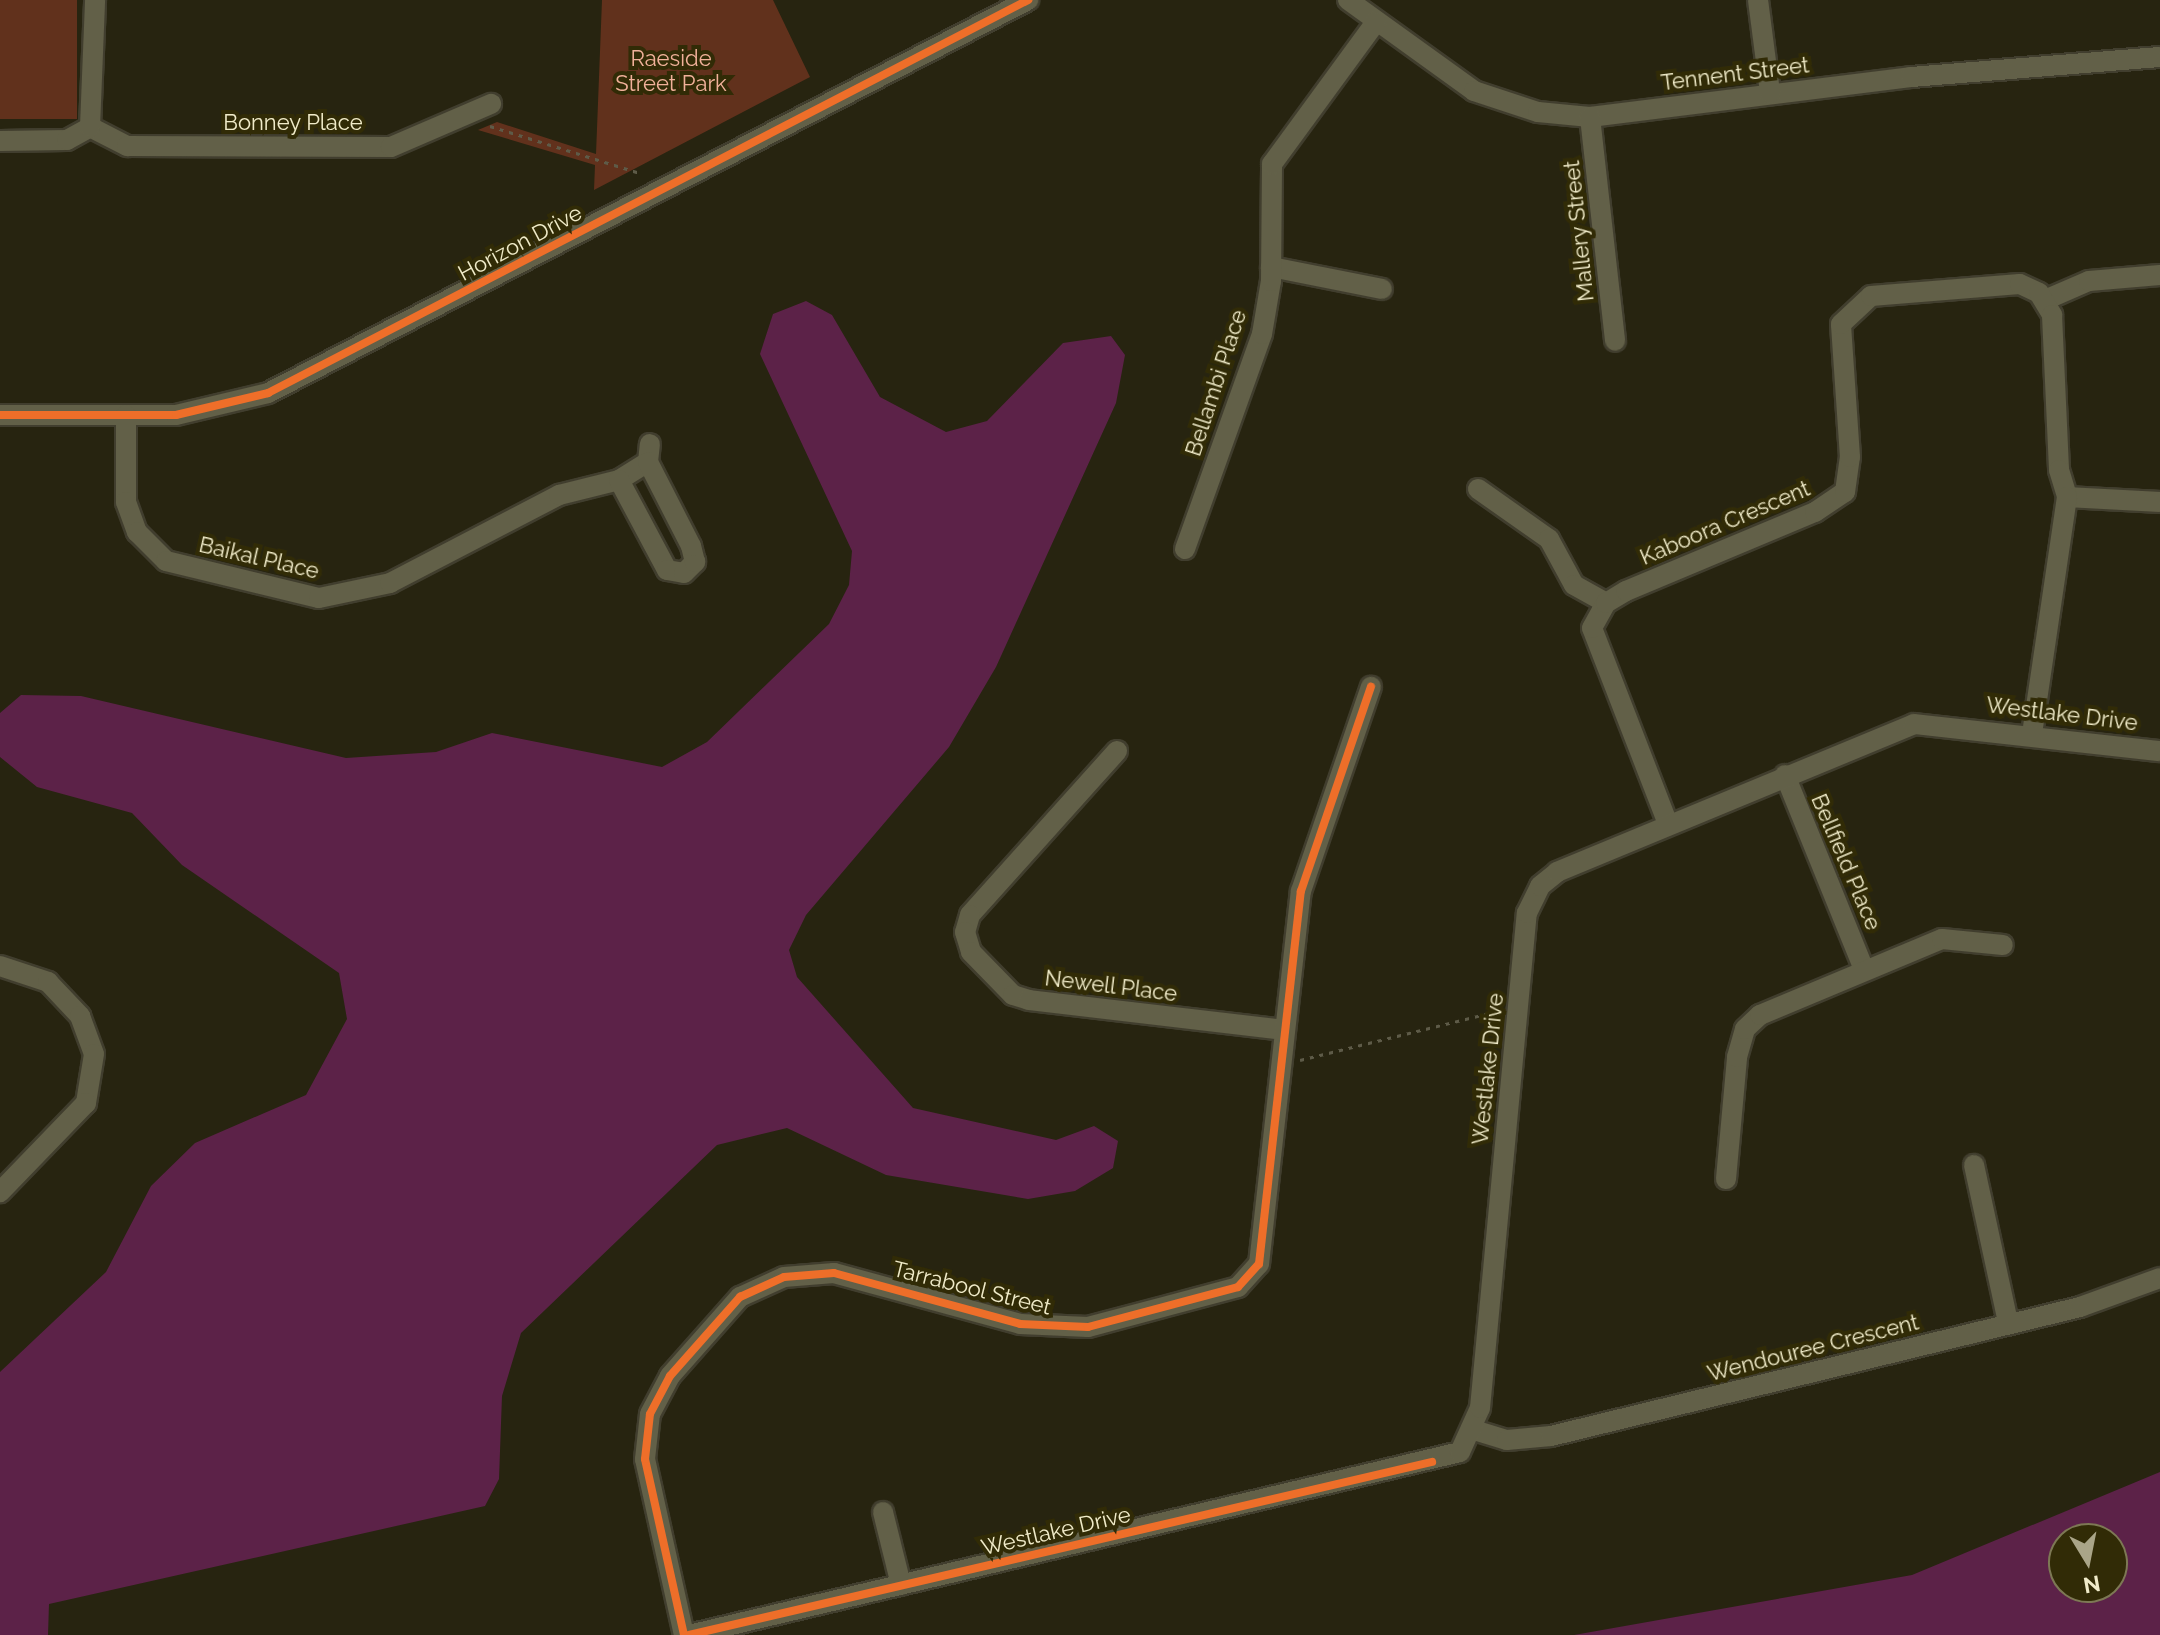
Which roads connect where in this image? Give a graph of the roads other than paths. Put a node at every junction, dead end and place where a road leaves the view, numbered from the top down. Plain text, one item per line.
1 (95, 0) edge
2 (1028, 0) edge
3 (1348, 0) edge
4 (1758, 0) edge
5 (1376, 22) junction
6 (2160, 57) edge
7 (1770, 93) junction
8 (488, 106) road end
9 (1590, 117) junction
10 (90, 127) junction
11 (0, 141) edge
12 (1271, 267) junction
13 (2160, 275) edge
14 (1382, 289) dead end
15 (2045, 300) junction
16 (1615, 341) dead end
17 (0, 415) edge
18 (126, 415) junction
19 (619, 480) junction
20 (1478, 489) dead end
21 (2067, 497) junction
22 (2160, 502) edge
23 (1185, 549) dead end
24 (1606, 603) junction
25 (1371, 687) dead end
26 (2032, 735) junction
27 (1117, 751) dead end
28 (2160, 751) edge
29 (1785, 775) junction
30 (1668, 824) junction
31 (2003, 945) dead end
32 (0, 966) edge
33 (1863, 967) junction
34 (1283, 1030) junction
35 (1974, 1165) dead end
36 (1726, 1179) dead end
37 (0, 1192) edge
38 (2160, 1278) edge
39 (2008, 1322) junction
40 (1474, 1430) junction
41 (883, 1512) dead end
42 (901, 1585) junction
43 (687, 1635) edge

1 - 10 street
2 - 18 street, Horizon Drive
3 - 5 street, Tennent Street
4 - 7 street
5 - 9 street, Tennent Street
5 - 12 street, Bellambi Place
6 - 7 street, Tennent Street
7 - 9 street, Tennent Street
8 - 10 street, Bonney Place
9 - 16 street, Mallery Street
10 - 11 street
12 - 14 street
12 - 23 street, Bellambi Place
13 - 15 street
15 - 21 street
15 - 24 street, Kaboora Crescent
17 - 18 street, Horizon Drive
18 - 19 street, Baikal Place
19 - 19 street, Baikal Place
20 - 24 street
21 - 22 street
21 - 26 street
24 - 30 street
25 - 34 street, Tarrabool Street
26 - 28 street, Westlake Drive
26 - 29 street, Westlake Drive
27 - 34 street, Newell Place
29 - 30 street, Westlake Drive
29 - 33 street, Bellfield Place
30 - 40 street, Westlake Drive
31 - 33 street, Bellfield Place
32 - 37 street
33 - 36 street, Bellfield Place
34 - 43 street, Tarrabool Street
35 - 39 street
38 - 39 street, Wendouree Crescent
39 - 40 street, Wendouree Crescent
40 - 42 street, Westlake Drive
41 - 42 street
42 - 43 street, Westlake Drive

